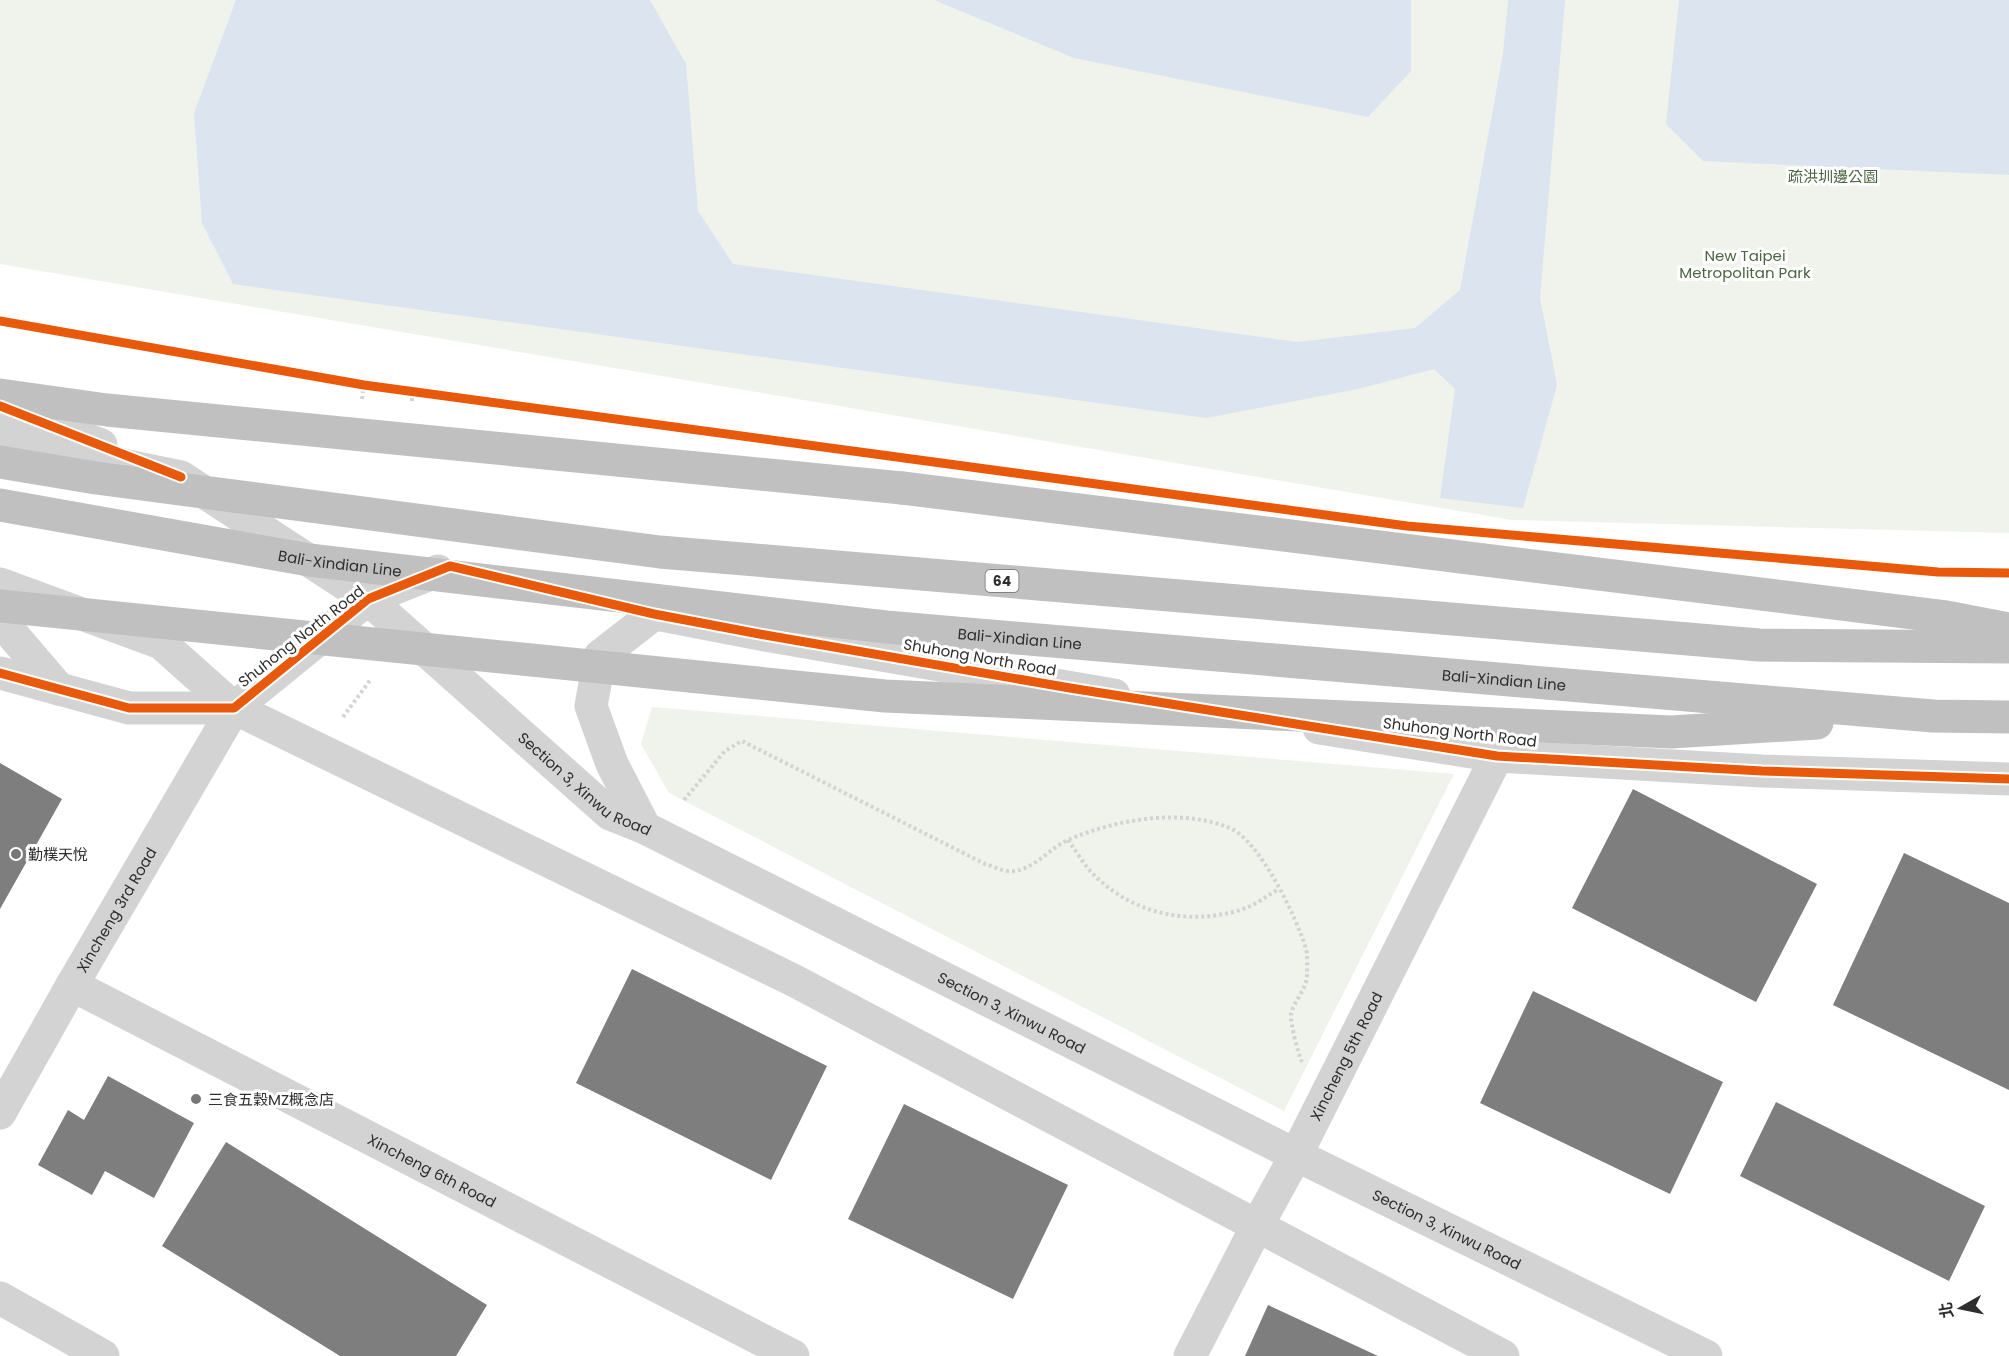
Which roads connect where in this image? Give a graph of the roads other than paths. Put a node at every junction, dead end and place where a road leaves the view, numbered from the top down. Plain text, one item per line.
1 (0, 395) edge
2 (0, 405) edge
3 (0, 441) edge
4 (0, 462) edge
5 (181, 477) junction
6 (0, 505) edge
7 (0, 584) edge
8 (368, 598) junction
9 (0, 606) edge
10 (654, 614) junction
11 (0, 620) edge
12 (2009, 629) edge
13 (2009, 647) edge
14 (0, 673) edge
15 (59, 689) junction
16 (234, 708) junction
17 (1933, 716) junction
18 (2009, 717) edge
19 (1497, 756) junction
20 (2009, 779) edge
21 (645, 828) junction
22 (72, 985) junction
23 (0, 1113) edge
24 (1296, 1155) junction
25 (1257, 1226) junction
26 (0, 1298) edge
27 (103, 1356) edge
28 (793, 1356) edge
29 (1190, 1356) edge
30 (1503, 1356) edge
31 (1706, 1356) edge

1 - 12 highway, bridge
2 - 5 street, Shuhong North Road
3 - 5 street, Shuhong North Road
4 - 13 highway, 64, bridge
5 - 8 street, Shuhong North Road
6 - 17 highway, Bali-Xindian Line, bridge
7 - 16 street, Shuhong North Road
8 - 10 street, Shuhong North Road
8 - 16 street, Shuhong North Road
8 - 21 street, Section 3, Xinwu Road
9 - 17 highway, bridge
10 - 19 street, Shuhong North Road
10 - 21 street
11 - 15 street
14 - 15 street, Shuhong North Road
15 - 16 street, Shuhong North Road
16 - 22 street, Xincheng 3rd Road
16 - 25 street
17 - 18 highway, Bali-Xindian Line, bridge
19 - 20 street, Shuhong North Road
19 - 24 street, Xincheng 5th Road
21 - 24 street, Section 3, Xinwu Road
22 - 23 street, Xincheng 3rd Road
22 - 28 street, Xincheng 6th Road
24 - 25 street, Xincheng 5th Road
24 - 31 street, Section 3, Xinwu Road
25 - 29 street, Xincheng 5th Road
25 - 30 street
26 - 27 street

